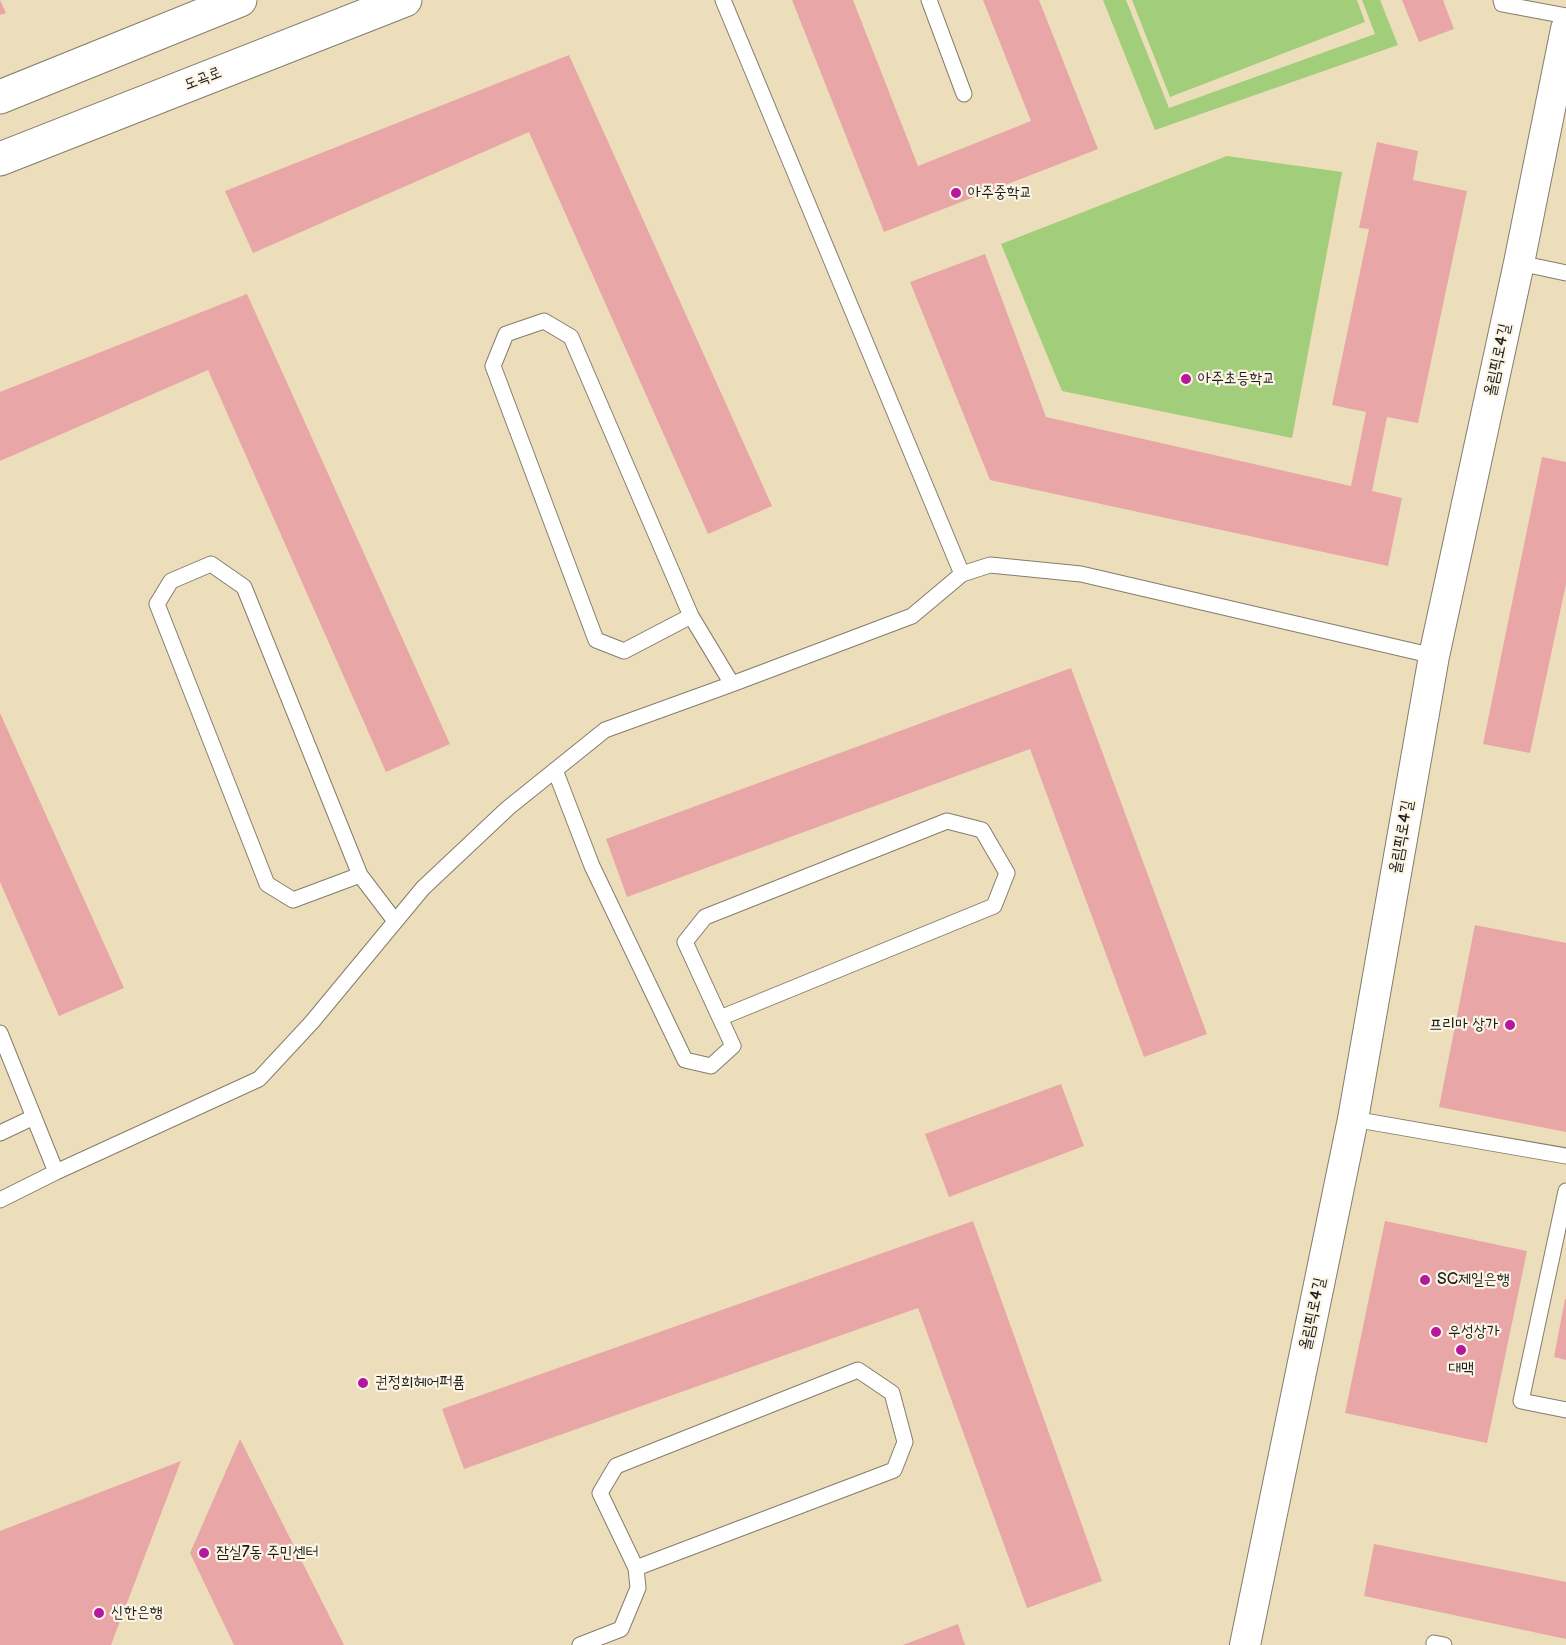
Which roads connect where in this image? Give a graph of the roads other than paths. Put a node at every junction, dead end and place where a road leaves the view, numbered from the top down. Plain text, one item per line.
1 (240, 0) edge
2 (405, 0) edge
3 (723, 0) edge
4 (929, 0) edge
5 (1500, 0) edge
6 (1566, 16) edge
7 (1566, 29) edge
8 (964, 94) dead end
9 (0, 97) edge
10 (0, 159) edge
11 (1519, 264) junction
12 (1566, 273) edge
13 (962, 574) junction
14 (691, 616) junction
15 (1434, 656) junction
16 (732, 684) junction
17 (555, 770) junction
18 (360, 875) junction
19 (395, 921) junction
20 (720, 1018) junction
21 (0, 1033) edge
22 (34, 1117) junction
23 (1353, 1119) junction
24 (0, 1133) edge
25 (1566, 1156) edge
26 (56, 1172) junction
27 (1566, 1191) edge
28 (0, 1200) edge
29 (1566, 1410) edge
30 (636, 1568) junction
31 (580, 1645) edge
32 (1245, 1645) edge

1 - 9 main road
2 - 10 main road, 도곡로
3 - 13 lane
4 - 8 lane
5 - 6 lane
7 - 11 street, 올림픽로4길
11 - 12 lane
11 - 15 street, 올림픽로4길
13 - 15 lane
13 - 16 lane
14 - 14 lane
14 - 16 lane
15 - 23 street, 올림픽로4길
16 - 17 lane
17 - 19 lane
17 - 20 lane
18 - 18 lane
18 - 19 lane
19 - 26 lane
20 - 20 lane
21 - 22 lane
22 - 24 lane
22 - 26 lane
23 - 25 lane
23 - 32 street, 올림픽로4길
26 - 28 lane
27 - 29 lane
30 - 30 lane
30 - 31 lane

